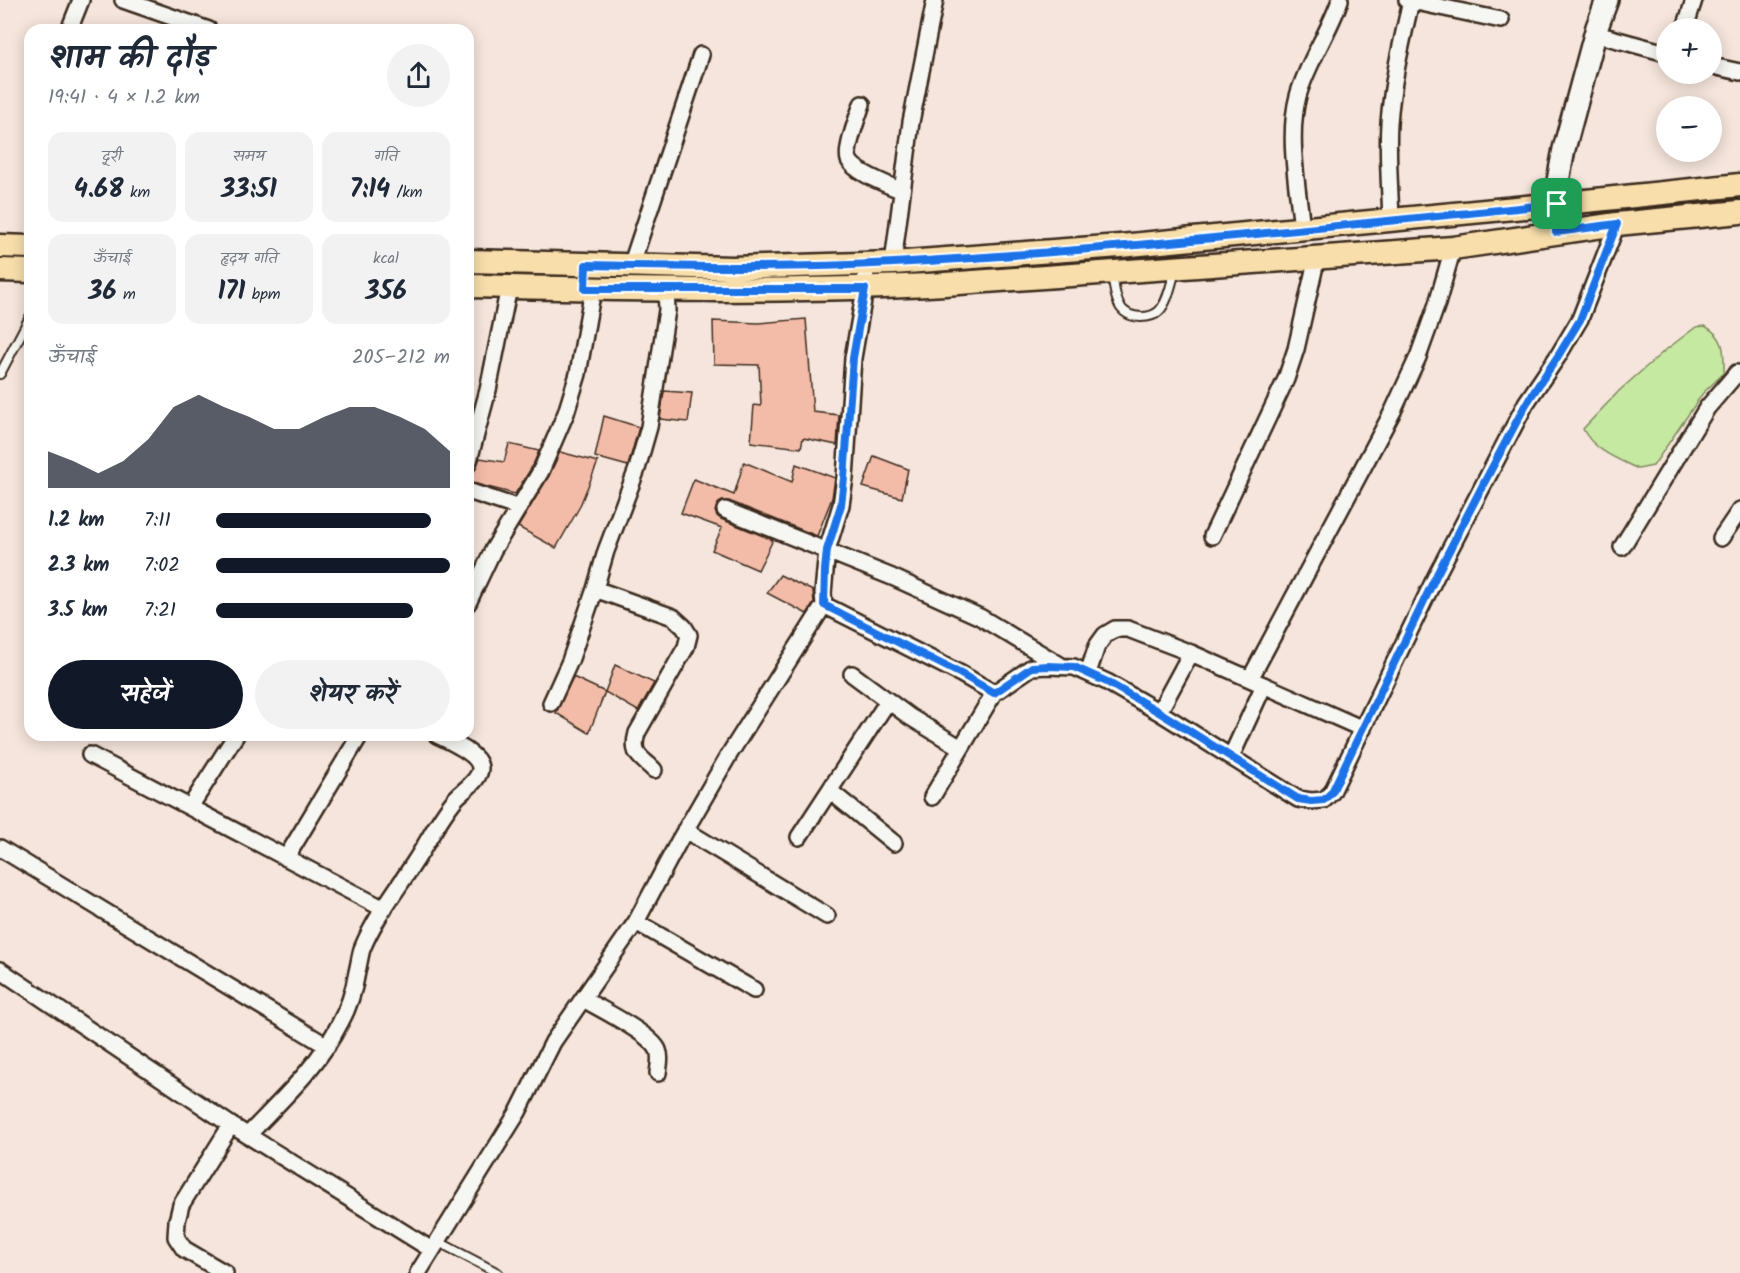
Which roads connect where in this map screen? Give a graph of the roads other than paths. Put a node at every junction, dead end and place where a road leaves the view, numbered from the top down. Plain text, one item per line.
1 (81, 0) edge
2 (123, 0) edge
3 (935, 0) edge
4 (1340, 0) edge
5 (1409, 0) edge
6 (1607, 0) edge
7 (1694, 0) edge
8 (1688, 18) edge
9 (1501, 20) dead end
10 (71, 24) edge
11 (182, 24) edge
12 (1596, 34) junction
13 (1656, 50) edge
14 (701, 55) dead end
15 (1722, 68) edge
16 (1740, 72) edge
17 (862, 104) dead end
18 (1740, 184) edge
19 (902, 191) junction
20 (1557, 204) junction
21 (1740, 212) edge
22 (1391, 220) junction
23 (1617, 224) junction
24 (1302, 229) junction
25 (1556, 232) junction
26 (0, 246) edge
27 (24, 247) edge
28 (1103, 248) junction
29 (1453, 248) junction
30 (1317, 257) junction
31 (474, 261) edge
32 (893, 263) junction
33 (866, 264) junction
34 (586, 265) junction
35 (631, 266) junction
36 (1176, 267) junction
37 (0, 270) edge
38 (24, 271) edge
39 (1109, 272) junction
40 (474, 286) edge
41 (509, 287) junction
42 (589, 289) junction
43 (666, 289) junction
44 (865, 289) junction
45 (24, 328) edge
46 (1739, 373) edge
47 (0, 374) edge
48 (474, 442) edge
49 (474, 493) edge
50 (519, 508) junction
51 (725, 510) dead end
52 (1740, 510) edge
53 (1212, 536) dead end
54 (1721, 538) dead end
55 (1622, 547) dead end
56 (827, 550) junction
57 (595, 589) junction
58 (474, 590) edge
59 (824, 605) junction
60 (1191, 653) junction
61 (1062, 667) junction
62 (852, 674) dead end
63 (1088, 674) junction
64 (1257, 682) junction
65 (994, 693) junction
66 (888, 701) junction
67 (551, 703) dead end
68 (1159, 712) junction
69 (1363, 729) junction
70 (232, 741) edge
71 (356, 741) edge
72 (448, 741) edge
73 (961, 748) junction
74 (90, 755) dead end
75 (1231, 758) junction
76 (654, 771) dead end
77 (830, 791) junction
78 (932, 797) dead end
79 (190, 807) junction
80 (685, 830) junction
81 (799, 837) dead end
82 (894, 843) dead end
83 (0, 848) edge
84 (286, 858) junction
85 (384, 909) junction
86 (827, 916) dead end
87 (636, 922) junction
88 (0, 970) edge
89 (754, 990) dead end
90 (583, 999) junction
91 (327, 1046) junction
92 (658, 1073) dead end
93 (231, 1125) junction
94 (248, 1135) junction
95 (435, 1246) junction
96 (225, 1273) edge
97 (418, 1273) edge
98 (498, 1273) edge

1 - 10 street
2 - 11 street
3 - 19 street
4 - 24 street
5 - 9 street
5 - 22 street
6 - 12 street
7 - 8 street
12 - 13 street
12 - 20 street
14 - 35 street
15 - 16 street
17 - 19 street
18 - 20 main road
19 - 32 street
20 - 22 main road
20 - 25 street
21 - 23 main road
22 - 24 main road
23 - 25 main road
23 - 69 street
24 - 28 main road
25 - 29 main road
26 - 27 main road
28 - 32 main road
28 - 39 street
29 - 30 main road
29 - 64 street
30 - 36 main road
30 - 53 street
31 - 34 main road
32 - 33 main road
33 - 35 main road
33 - 44 street
34 - 35 main road
34 - 42 street
36 - 39 main road
36 - 39 lane
37 - 38 main road
39 - 44 main road
40 - 41 main road
41 - 42 main road
41 - 48 street
42 - 43 main road
42 - 50 street
43 - 44 main road
43 - 57 street
44 - 56 street
45 - 47 lane
46 - 55 street
49 - 50 street
50 - 58 street
51 - 56 street
52 - 54 street
56 - 59 street
56 - 61 street
57 - 67 street
57 - 76 street
59 - 65 street
59 - 80 street
60 - 63 street
60 - 64 street
60 - 68 street
61 - 63 street
61 - 65 street
62 - 66 street
63 - 68 street
64 - 69 street
64 - 75 street
65 - 73 street
66 - 73 street
66 - 77 street
68 - 75 street
69 - 75 street
70 - 79 street
71 - 84 street
72 - 85 street
73 - 78 street
74 - 79 street
77 - 81 street
77 - 82 street
79 - 84 street
80 - 86 street
80 - 87 street
83 - 91 street
84 - 85 street
85 - 91 street
87 - 89 street
87 - 90 street
88 - 93 street
90 - 92 street
90 - 95 street
91 - 94 street
93 - 94 street
93 - 96 street
94 - 95 street
95 - 97 street
95 - 98 lane

